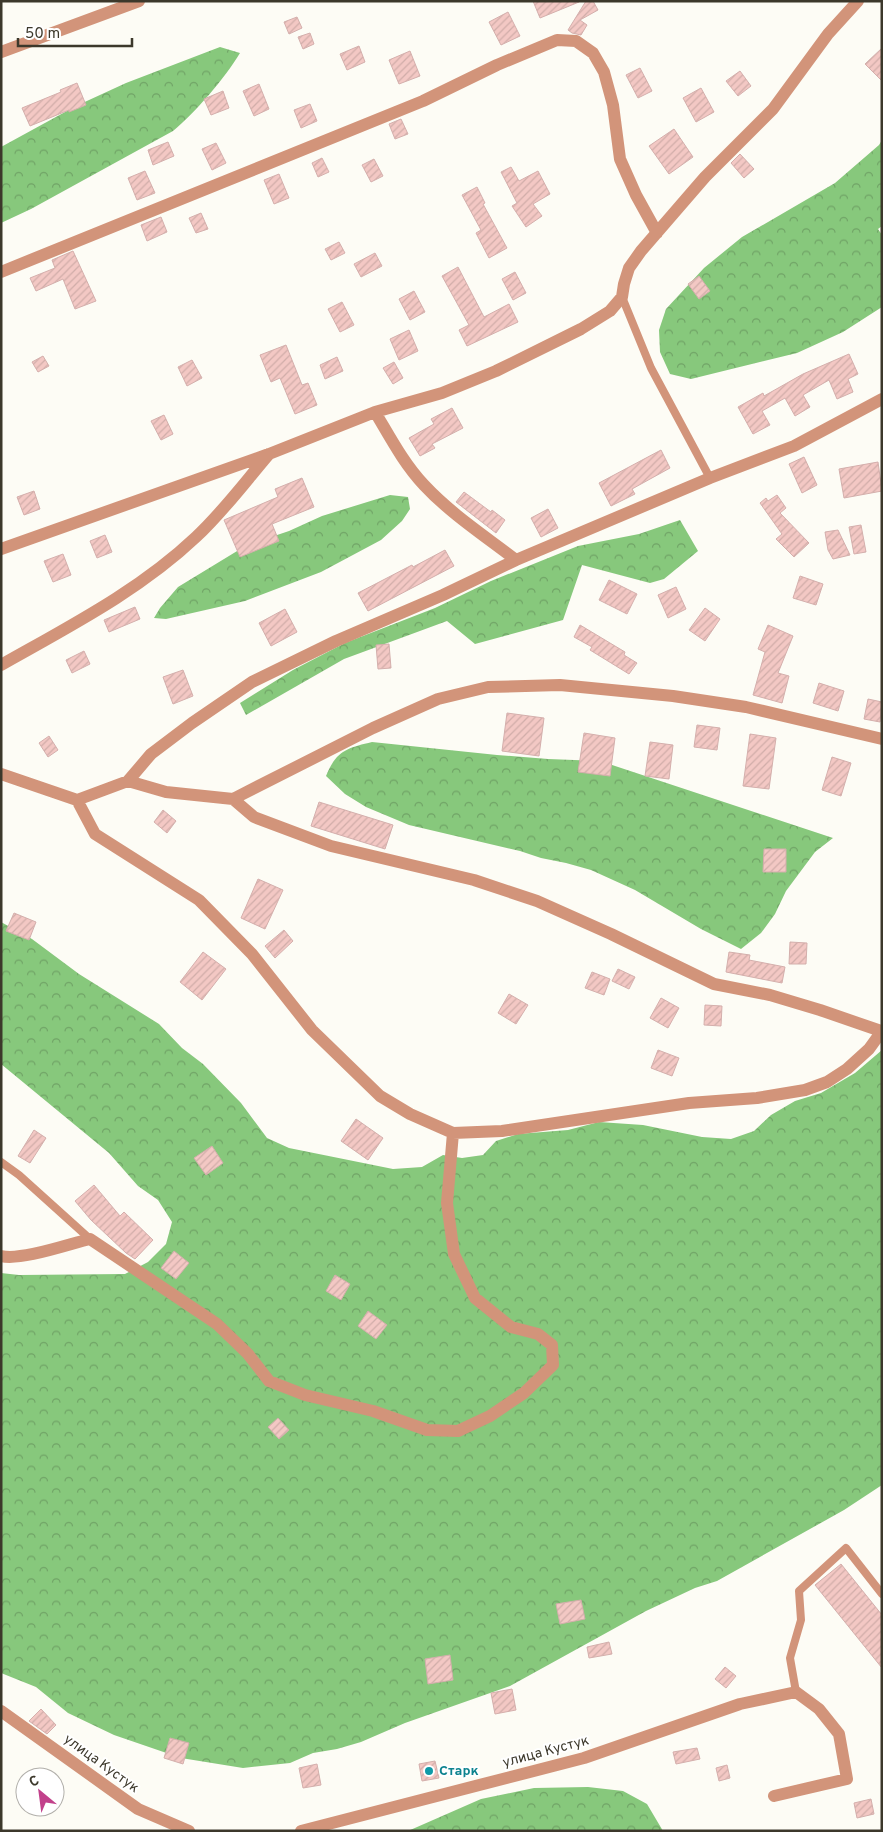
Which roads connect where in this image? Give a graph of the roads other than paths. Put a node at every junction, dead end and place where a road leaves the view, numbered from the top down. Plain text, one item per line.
1 (139, 1) edge
2 (858, 1) edge
3 (1, 52) edge
4 (657, 233) junction
5 (1, 272) edge
6 (622, 297) junction
7 (882, 399) edge
8 (375, 412) junction
9 (269, 454) junction
10 (710, 478) junction
11 (1, 548) edge
12 (516, 560) junction
13 (1, 665) edge
14 (882, 739) edge
15 (1, 774) edge
16 (128, 782) junction
17 (233, 799) junction
18 (77, 800) junction
19 (882, 1031) edge
20 (453, 1133) junction
21 (1, 1162) edge
22 (90, 1239) junction
23 (1, 1256) edge
24 (882, 1594) edge
25 (796, 1692) junction
26 (1, 1711) edge
27 (774, 1796) dead end
28 (189, 1831) edge
29 (301, 1831) edge

1 - 3 street
2 - 4 street
4 - 5 street
4 - 6 street
6 - 8 street
6 - 10 lane
7 - 10 street
8 - 9 street
8 - 12 street
9 - 11 street
9 - 13 street
10 - 12 street
12 - 16 street
14 - 17 street
15 - 18 street
16 - 17 street
16 - 18 street
17 - 19 street
18 - 20 street
19 - 20 street
20 - 22 street
21 - 22 lane
22 - 23 street
24 - 25 lane
25 - 27 street
25 - 29 street, улица Кустук
26 - 28 street, улица Кустук

